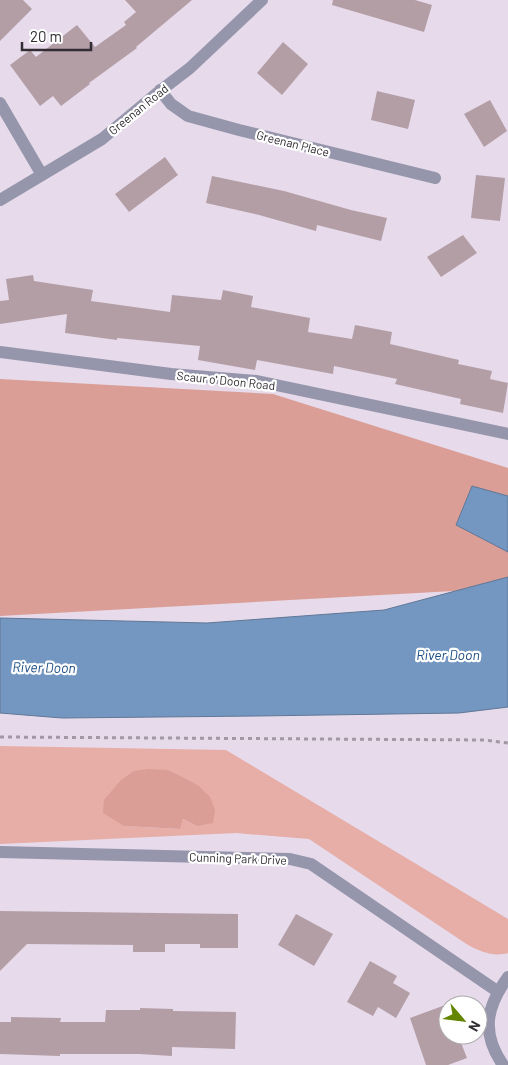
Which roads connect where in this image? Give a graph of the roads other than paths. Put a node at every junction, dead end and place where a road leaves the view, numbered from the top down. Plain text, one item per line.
1 (262, 0) edge
2 (160, 90) junction
3 (0, 103) edge
4 (42, 175) junction
5 (435, 178) dead end
6 (0, 200) edge
7 (0, 352) edge
8 (508, 434) edge
9 (0, 852) edge
10 (508, 977) edge
11 (497, 991) junction
12 (503, 1065) edge

1 - 2 street, Greenan Road
2 - 4 street, Greenan Road
2 - 5 street, Greenan Place
3 - 4 street
4 - 6 street, Greenan Road
7 - 8 street, Scaur o' Doon Road
9 - 11 street, Cunning Park Drive
10 - 11 street
11 - 12 street

